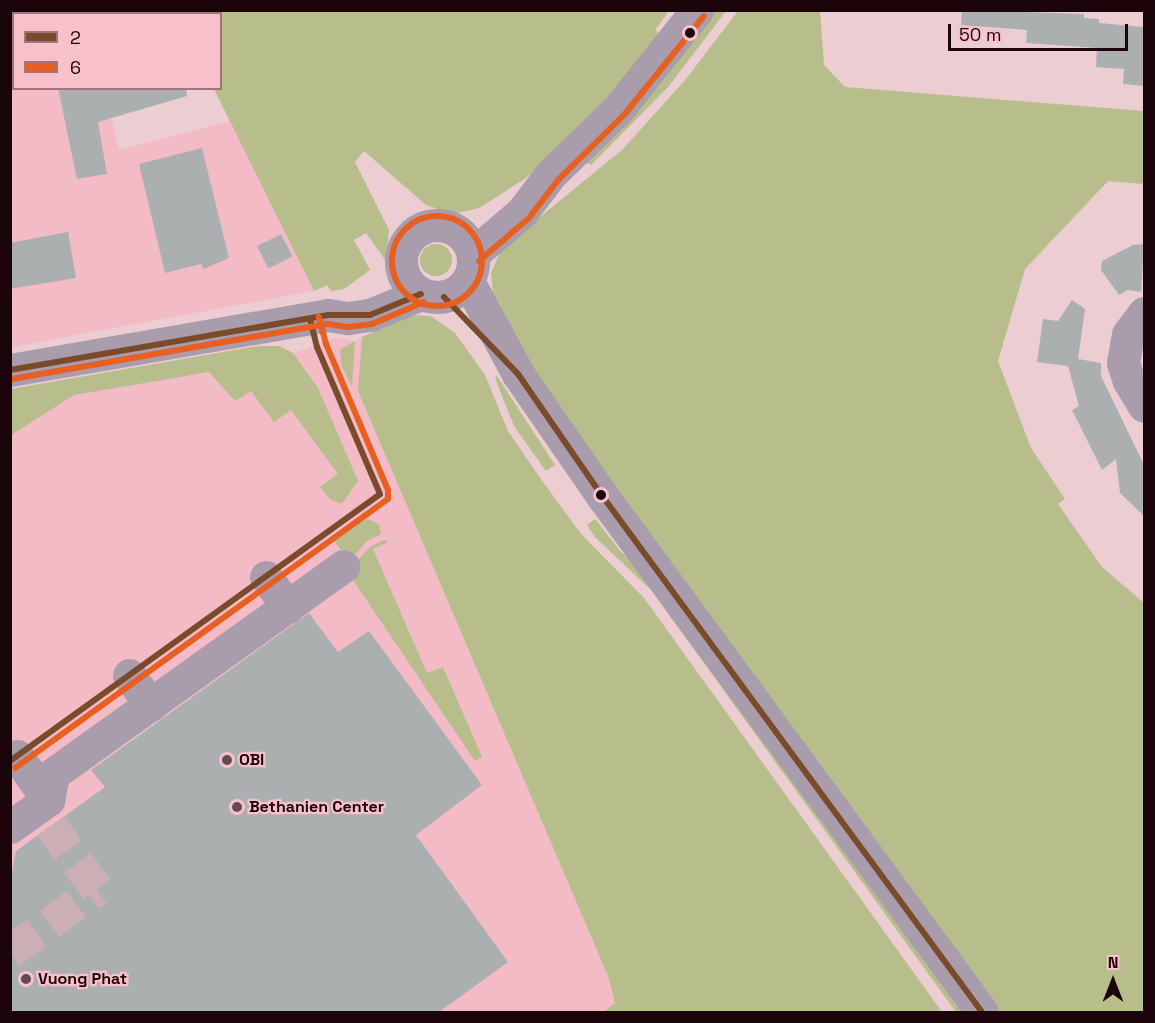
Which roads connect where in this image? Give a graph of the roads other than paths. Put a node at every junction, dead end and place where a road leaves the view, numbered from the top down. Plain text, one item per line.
1 (697, 10) edge
2 (444, 271) junction
3 (1144, 313) edge
4 (10, 370) edge
5 (1144, 406) edge
6 (344, 566) dead end
7 (266, 577) dead end
8 (288, 607) junction
9 (129, 675) dead end
10 (162, 699) junction
11 (17, 756) dead end
12 (46, 811) junction
13 (10, 827) edge
14 (982, 1012) edge

1 - 2 street
2 - 4 street
2 - 14 street
3 - 5 street
6 - 8 street
7 - 8 street
8 - 10 street
9 - 10 street
10 - 12 street
11 - 12 street
12 - 13 street

